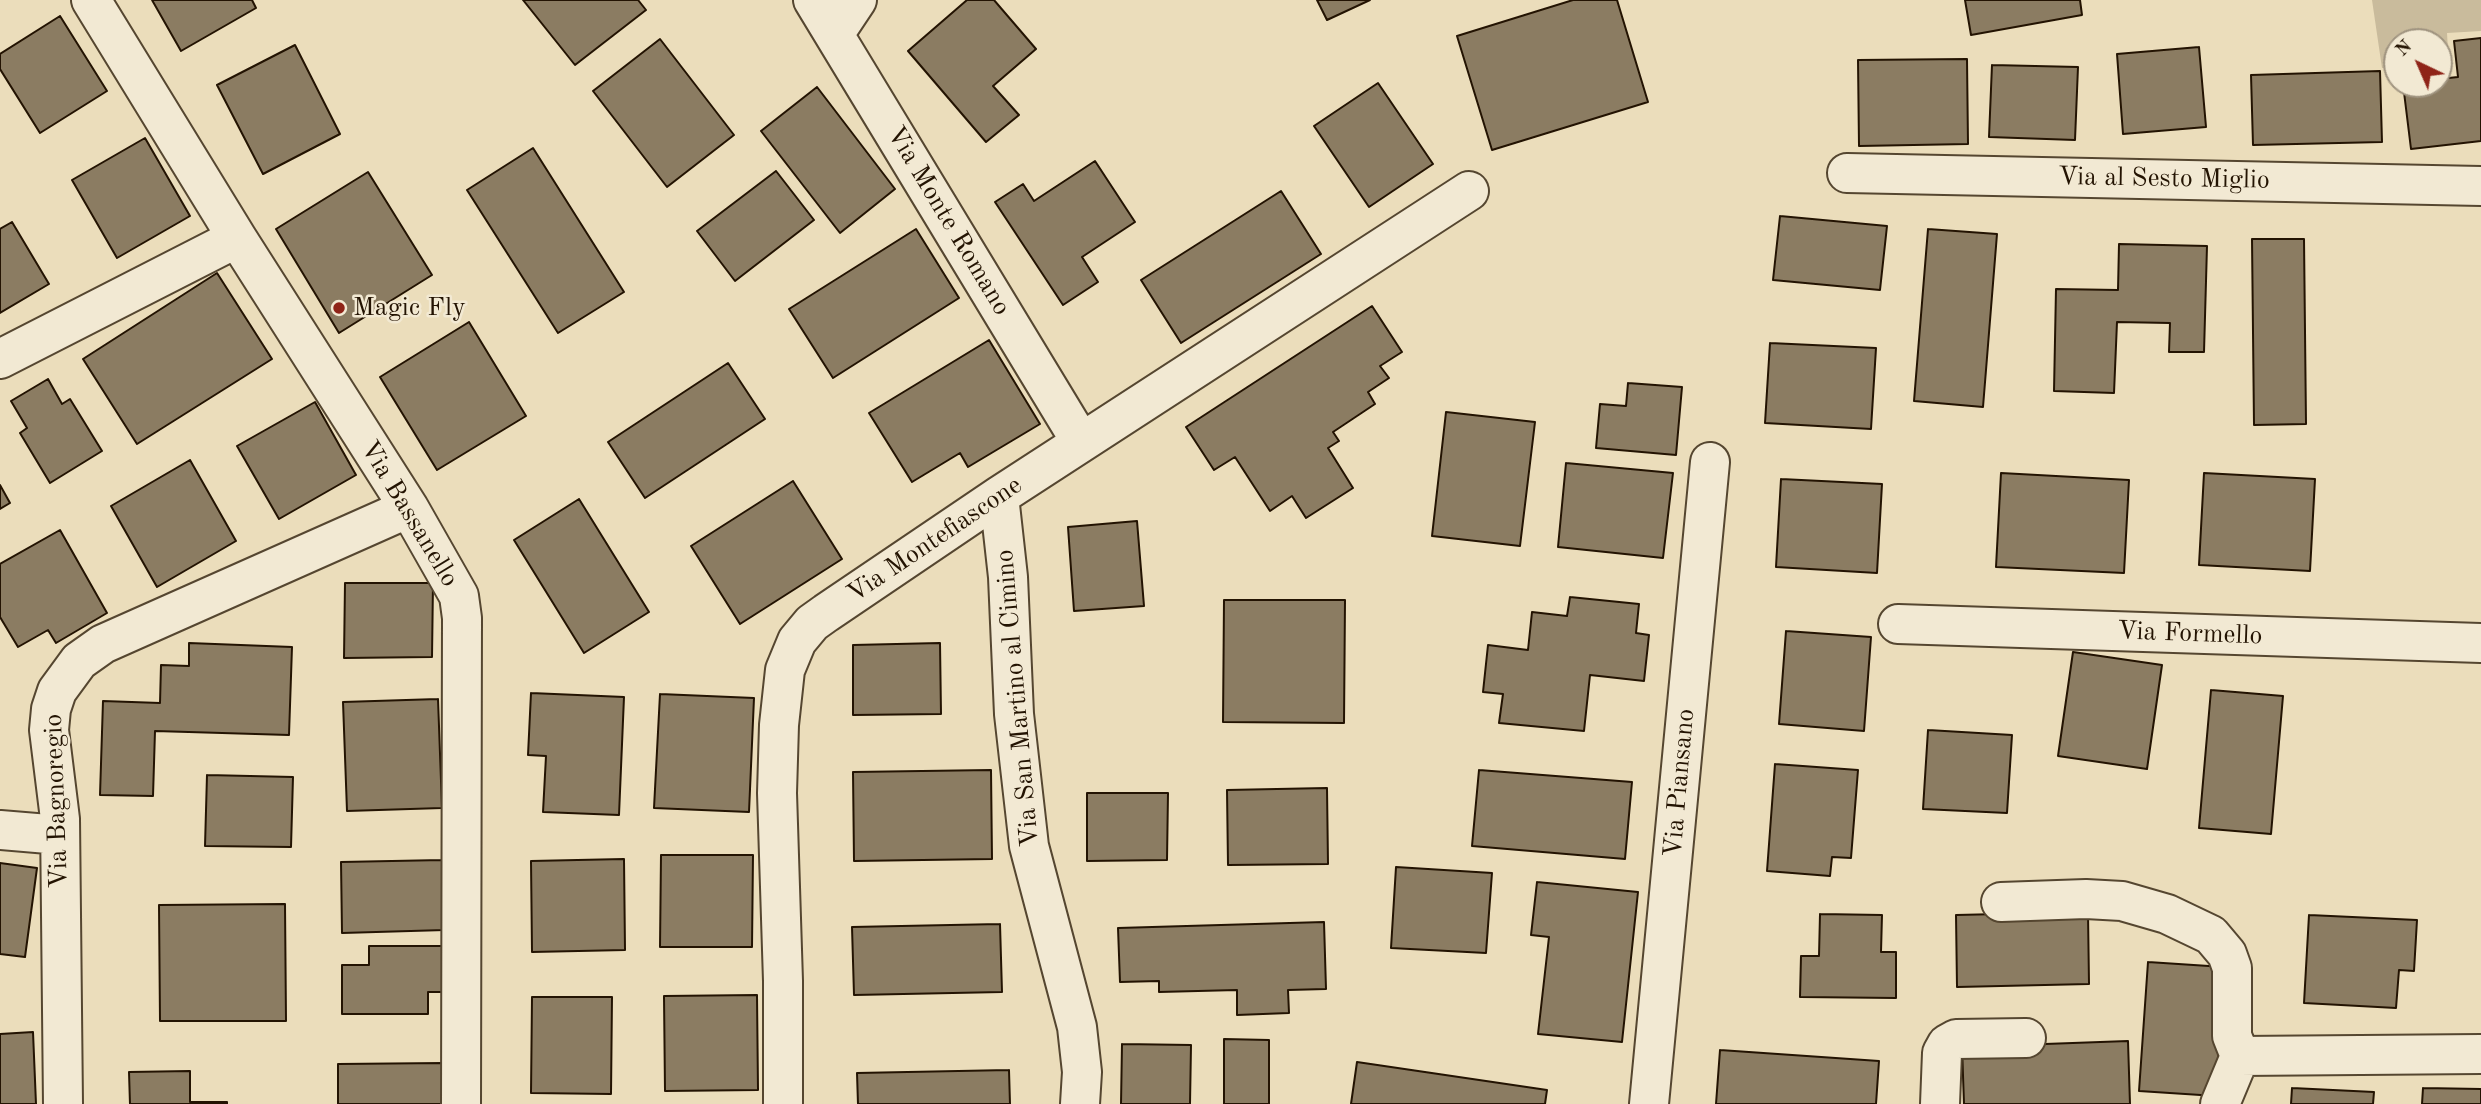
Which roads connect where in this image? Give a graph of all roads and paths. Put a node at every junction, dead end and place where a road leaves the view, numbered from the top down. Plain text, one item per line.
1 (91, 0) edge
2 (813, 0) edge
3 (857, 0) edge
4 (835, 33) junction
5 (1847, 173) dead end
6 (2481, 186) edge
7 (1469, 191) dead end
8 (237, 238) junction
9 (0, 359) edge
10 (1081, 442) junction
11 (1710, 462) dead end
12 (999, 496) junction
13 (409, 508) junction
14 (1898, 624) dead end
15 (2481, 643) edge
16 (0, 830) edge
17 (60, 835) junction
18 (2001, 902) dead end
19 (2026, 1038) dead end
20 (2481, 1054) edge
21 (2240, 1056) junction
22 (63, 1104) edge
23 (461, 1104) edge
24 (783, 1104) edge
25 (1080, 1104) edge
26 (1650, 1104) edge
27 (1940, 1104) edge
28 (2220, 1104) edge

1 - 8 street, Via Bassanello
2 - 4 street, Via Monte Romano
3 - 4 street
4 - 10 street, Via Monte Romano
5 - 6 street, Via al Sesto Miglio
7 - 10 street, Via Montefiascone
8 - 9 street
8 - 13 street, Via Bassanello
10 - 12 street, Via Montefiascone
11 - 26 street, Via Piansano
12 - 24 street, Via Montefiascone
12 - 25 street, Via San Martino al Cimino
13 - 17 street, Via Bagnoregio
13 - 23 street, Via Bassanello
14 - 15 street, Via Formello
16 - 17 street
17 - 22 street, Via Bagnoregio
18 - 21 street
19 - 27 street
20 - 21 street
21 - 28 street

